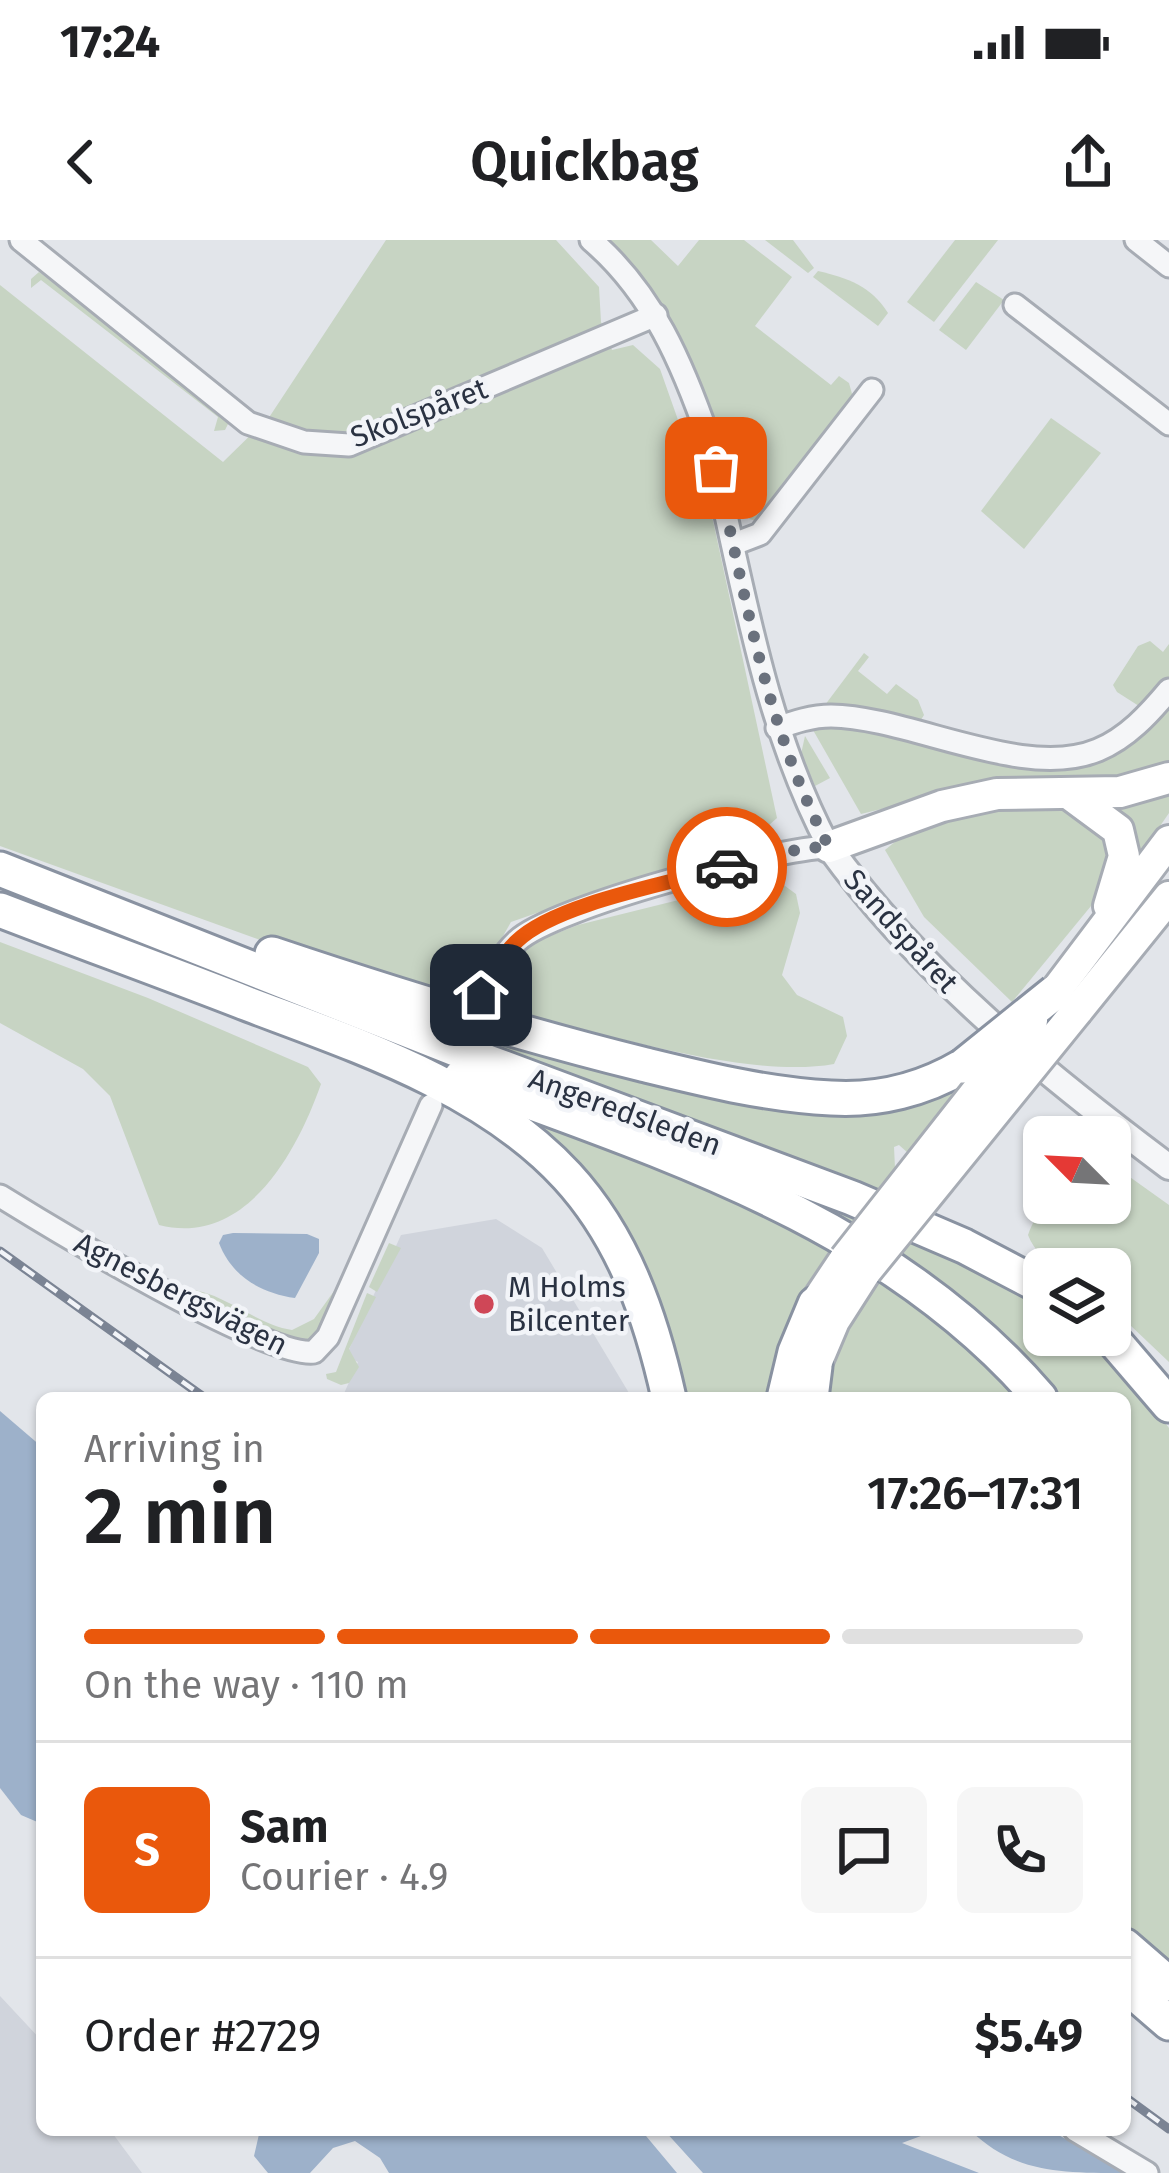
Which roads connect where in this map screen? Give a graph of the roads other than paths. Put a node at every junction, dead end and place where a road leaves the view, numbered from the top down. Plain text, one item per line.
1 (21, 240) edge
2 (591, 240) edge
3 (1136, 240) edge
4 (1169, 266) edge
5 (1015, 305) dead end
6 (656, 315) junction
7 (872, 390) dead end
8 (1169, 424) edge
9 (734, 544) junction
10 (1169, 690) edge
11 (776, 728) junction
12 (1169, 778) edge
13 (1072, 796) junction
14 (1169, 841) edge
15 (829, 847) junction
16 (0, 869) edge
17 (47, 887) junction
18 (1164, 907) edge
19 (0, 910) edge
20 (1090, 949) junction
21 (481, 995) dead end
22 (1066, 1002) junction
23 (312, 1028) junction
24 (431, 1105) dead end
25 (1169, 1167) edge
26 (0, 1196) edge
27 (855, 1265) junction
28 (1023, 1277) edge
29 (815, 1304) joint
30 (1127, 1356) edge
31 (810, 1387) edge
32 (667, 1392) edge
33 (785, 1392) edge
34 (1034, 1392) edge
35 (1169, 1405) edge
36 (1131, 1951) edge
37 (1169, 1984) edge
38 (1131, 1990) edge
39 (1169, 2023) edge
40 (1086, 2136) edge
41 (1147, 2173) edge

1 - 6 street, Skolspåret
2 - 6 street, Sandspåret
3 - 4 street
5 - 8 street
6 - 9 street, Sandspåret
7 - 9 street
9 - 11 street, Sandspåret
10 - 11 street
11 - 15 street, Sandspåret
12 - 13 main road
13 - 15 main road
13 - 20 main road
14 - 20 main road
15 - 21 street
15 - 25 street, Sandspåret
16 - 17 highway, Angeredsleden
17 - 22 highway, bridge
17 - 28 highway, Angeredsleden
18 - 22 main road
19 - 23 highway
20 - 22 main road
22 - 27 main road, bridge
23 - 32 highway, Angeredsleden
23 - 34 highway
24 - 26 street, Agnesbergsvägen
27 - 29 main road
27 - 31 main road
29 - 33 highway
30 - 35 highway
36 - 37 highway
38 - 39 highway
40 - 41 street

